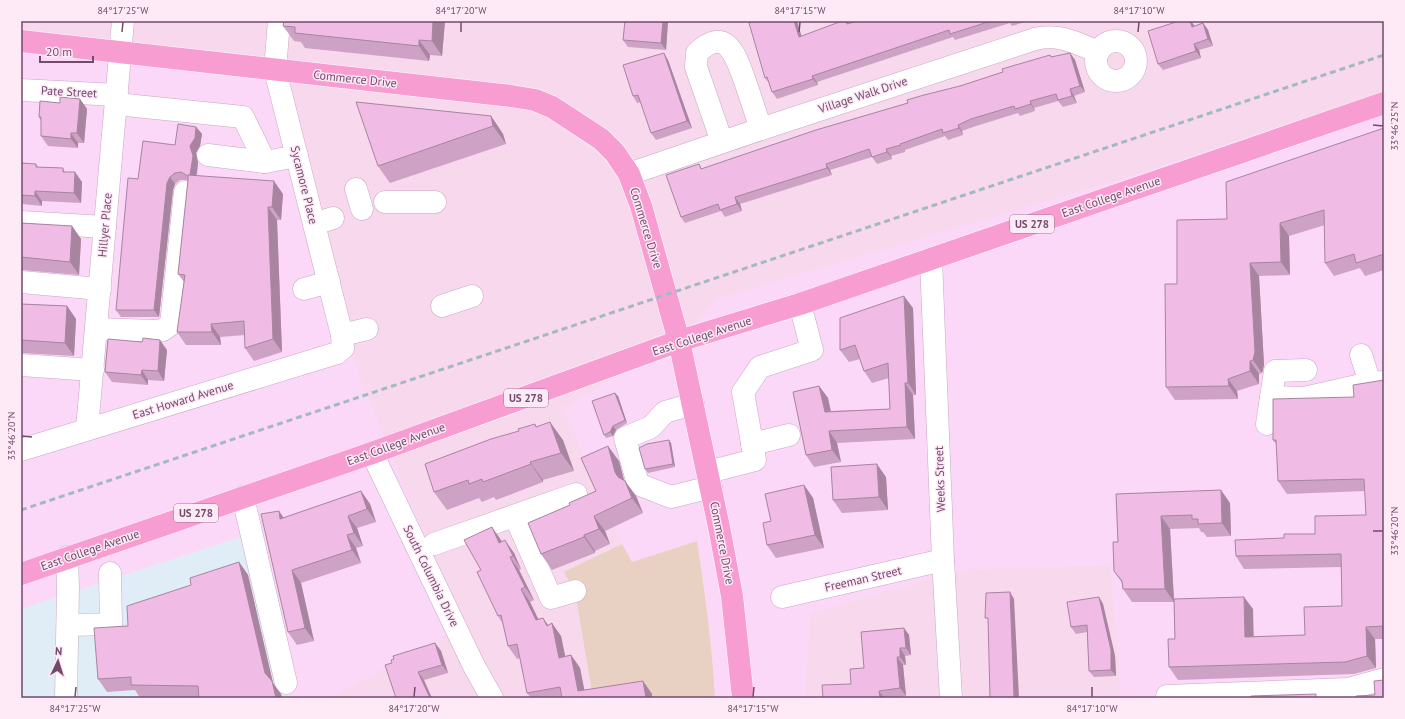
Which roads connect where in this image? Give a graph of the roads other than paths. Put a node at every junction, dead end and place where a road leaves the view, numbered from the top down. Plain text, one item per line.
1 (123, 21) edge
2 (279, 21) edge
3 (21, 41) edge
4 (121, 52) junction
5 (1098, 52) dead end
6 (275, 70) junction
7 (21, 90) edge
8 (117, 99) junction
9 (1384, 103) edge
10 (761, 129) junction
11 (722, 142) junction
12 (208, 155) dead end
13 (297, 156) junction
14 (265, 162) junction
15 (629, 174) junction
16 (186, 192) edge
17 (385, 202) dead end
18 (435, 202) dead end
19 (21, 222) edge
20 (105, 228) junction
21 (931, 259) junction
22 (21, 282) edge
23 (329, 282) junction
24 (100, 289) junction
25 (304, 289) dead end
26 (472, 296) dead end
27 (800, 304) junction
28 (442, 306) dead end
29 (96, 328) junction
30 (367, 329) dead end
31 (343, 341) junction
32 (679, 341) junction
33 (1361, 355) dead end
34 (21, 365) edge
35 (92, 370) junction
36 (1306, 370) dead end
37 (1377, 382) edge
38 (1271, 397) junction
39 (693, 404) junction
40 (1267, 424) dead end
41 (87, 429) junction
42 (789, 435) dead end
43 (752, 444) junction
44 (21, 450) edge
45 (372, 453) junction
46 (709, 479) junction
47 (576, 494) dead end
48 (243, 497) junction
49 (515, 516) junction
50 (434, 544) dead end
51 (66, 557) junction
52 (943, 560) junction
53 (110, 573) dead end
54 (21, 574) edge
55 (575, 591) dead end
56 (782, 597) dead end
57 (68, 625) junction
58 (1384, 679) edge
59 (286, 683) dead end
60 (1167, 696) dead end
61 (66, 698) edge
62 (492, 698) edge
63 (742, 698) edge
64 (951, 698) edge

1 - 4 street, Hillyer Place
2 - 6 street, Sycamore Place
3 - 4 main road, Commerce Drive
4 - 6 main road, Commerce Drive
4 - 8 street, Hillyer Place
5 - 10 street, Village Walk Drive
6 - 13 street, Sycamore Place
6 - 15 main road, Commerce Drive
7 - 8 street, Pate Street
8 - 14 street, Pate Street
8 - 20 street, Hillyer Place
9 - 21 main road, East College Avenue / US 278
10 - 11 street, Village Walk Drive
10 - 11 street
11 - 15 street, Village Walk Drive
12 - 14 street
13 - 14 street
13 - 23 street, Sycamore Place
15 - 32 main road, Commerce Drive
16 - 29 street
17 - 18 street
19 - 20 street
20 - 24 street, Hillyer Place
21 - 27 main road, East College Avenue / US 278
21 - 52 street, Weeks Street
22 - 24 street
23 - 25 street
23 - 31 street, Sycamore Place
24 - 29 street, Hillyer Place
26 - 28 street
27 - 32 main road, East College Avenue / US 278
27 - 43 street
29 - 35 street, Hillyer Place
30 - 31 street, East Howard Avenue
31 - 41 street, East Howard Avenue
32 - 39 main road, Commerce Drive
32 - 45 main road, East College Avenue / US 278
33 - 37 street
34 - 35 street
35 - 41 street, Hillyer Place
36 - 38 street
37 - 38 street
38 - 40 street
39 - 46 main road, Commerce Drive
39 - 46 street
41 - 44 street, East Howard Avenue
42 - 43 street
43 - 46 street
45 - 48 main road, East College Avenue / US 278
45 - 62 street, South Columbia Drive
46 - 63 main road, Commerce Drive
47 - 49 street
48 - 51 main road, East College Avenue / US 278
48 - 59 street
49 - 50 street
49 - 55 street
51 - 54 main road, East College Avenue / US 278
51 - 57 street
52 - 56 street, Freeman Street
52 - 64 street, Weeks Street
53 - 57 street
57 - 61 street
58 - 60 street

